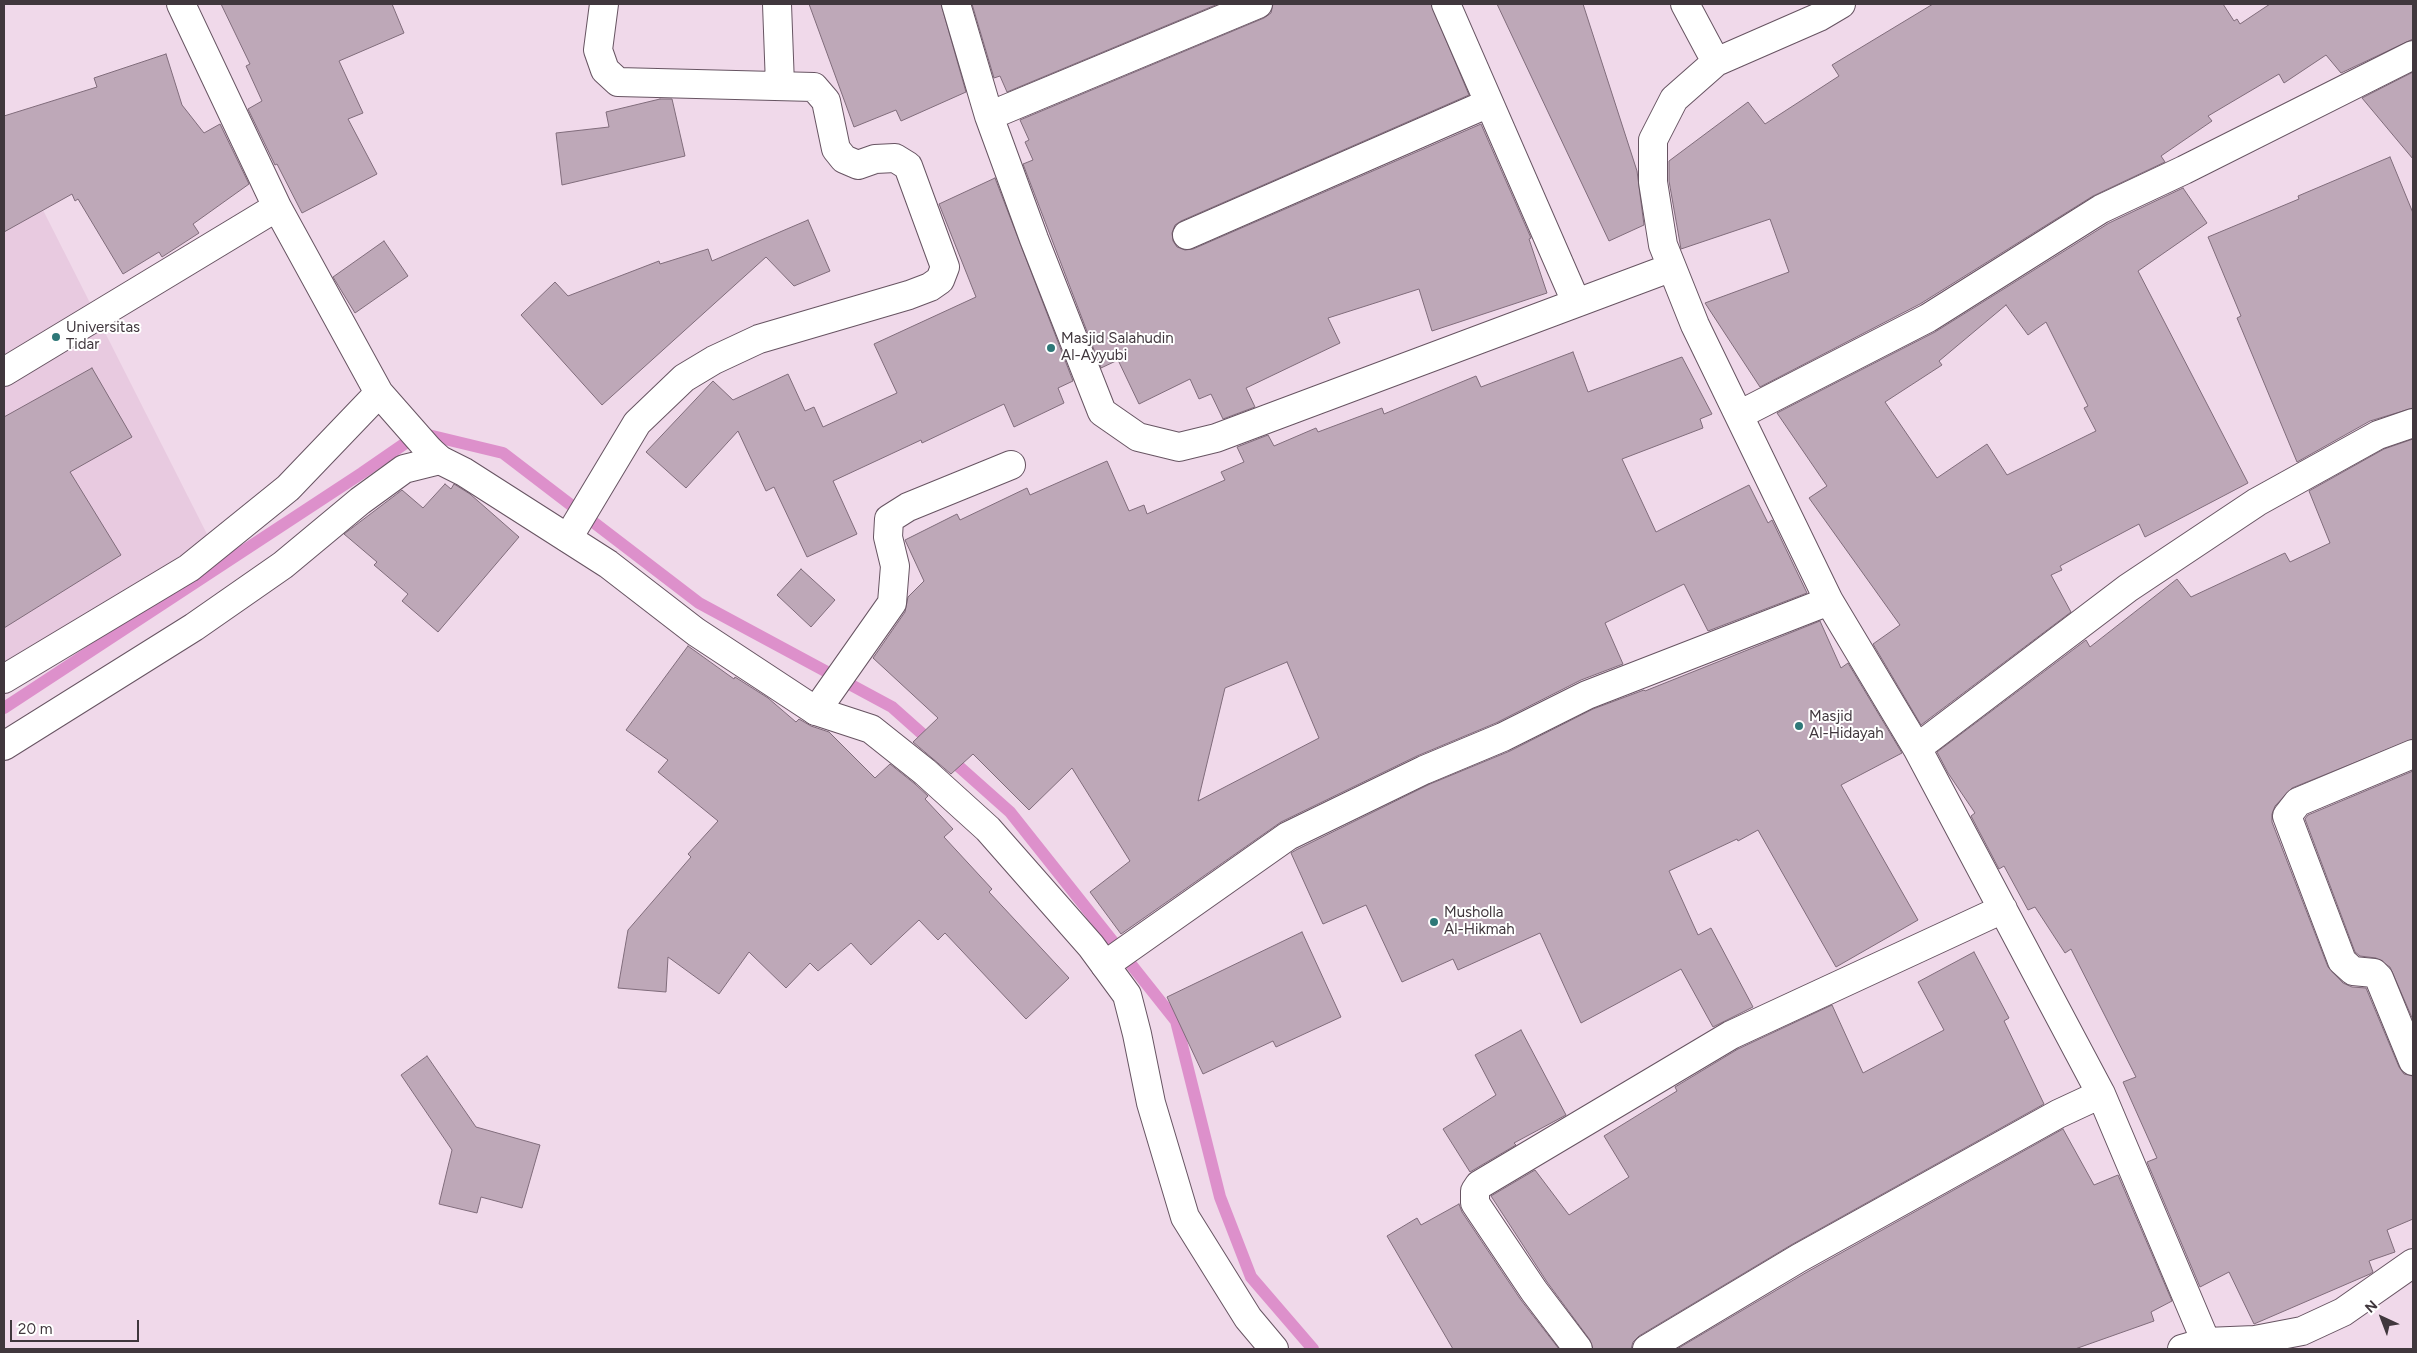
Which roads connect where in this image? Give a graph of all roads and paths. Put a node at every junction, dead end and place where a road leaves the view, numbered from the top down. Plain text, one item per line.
1 (181, 4) edge
2 (604, 4) edge
3 (777, 4) edge
4 (956, 4) edge
5 (1258, 4) edge
6 (1446, 4) edge
7 (1685, 4) edge
8 (1841, 4) edge
9 (2413, 55) edge
10 (1716, 62) junction
11 (780, 85) junction
12 (1489, 102) junction
13 (989, 116) junction
14 (276, 207) junction
15 (1187, 235) dead end
16 (1670, 268) junction
17 (1576, 302) junction
18 (4, 372) edge
19 (384, 399) junction
20 (1739, 415) junction
21 (2413, 423) edge
22 (435, 456) junction
23 (1011, 465) dead end
24 (571, 532) junction
25 (1829, 601) junction
26 (4, 679) edge
27 (823, 700) junction
28 (4, 746) edge
29 (1917, 748) junction
30 (2413, 754) edge
31 (2003, 909) junction
32 (1108, 962) junction
33 (2413, 1061) edge
34 (2101, 1094) junction
35 (2413, 1264) edge
36 (2194, 1346) edge
37 (1274, 1349) edge
38 (1578, 1349) edge
39 (1647, 1349) edge

1 - 14 street
2 - 11 street
3 - 11 street
4 - 13 street
5 - 13 street
6 - 12 street
7 - 10 street
8 - 10 street
9 - 20 street
10 - 16 street
11 - 24 street
12 - 15 street
12 - 17 street
13 - 17 street
14 - 18 street
14 - 19 street
16 - 17 street
16 - 20 street
19 - 22 street
19 - 26 street
20 - 25 street
21 - 29 street
22 - 24 street
22 - 28 street
23 - 27 street
24 - 27 street
25 - 29 street
25 - 32 street
27 - 32 street
29 - 31 street
30 - 33 street
31 - 34 street
31 - 38 street
32 - 37 street
34 - 36 street
34 - 39 street
35 - 36 street

